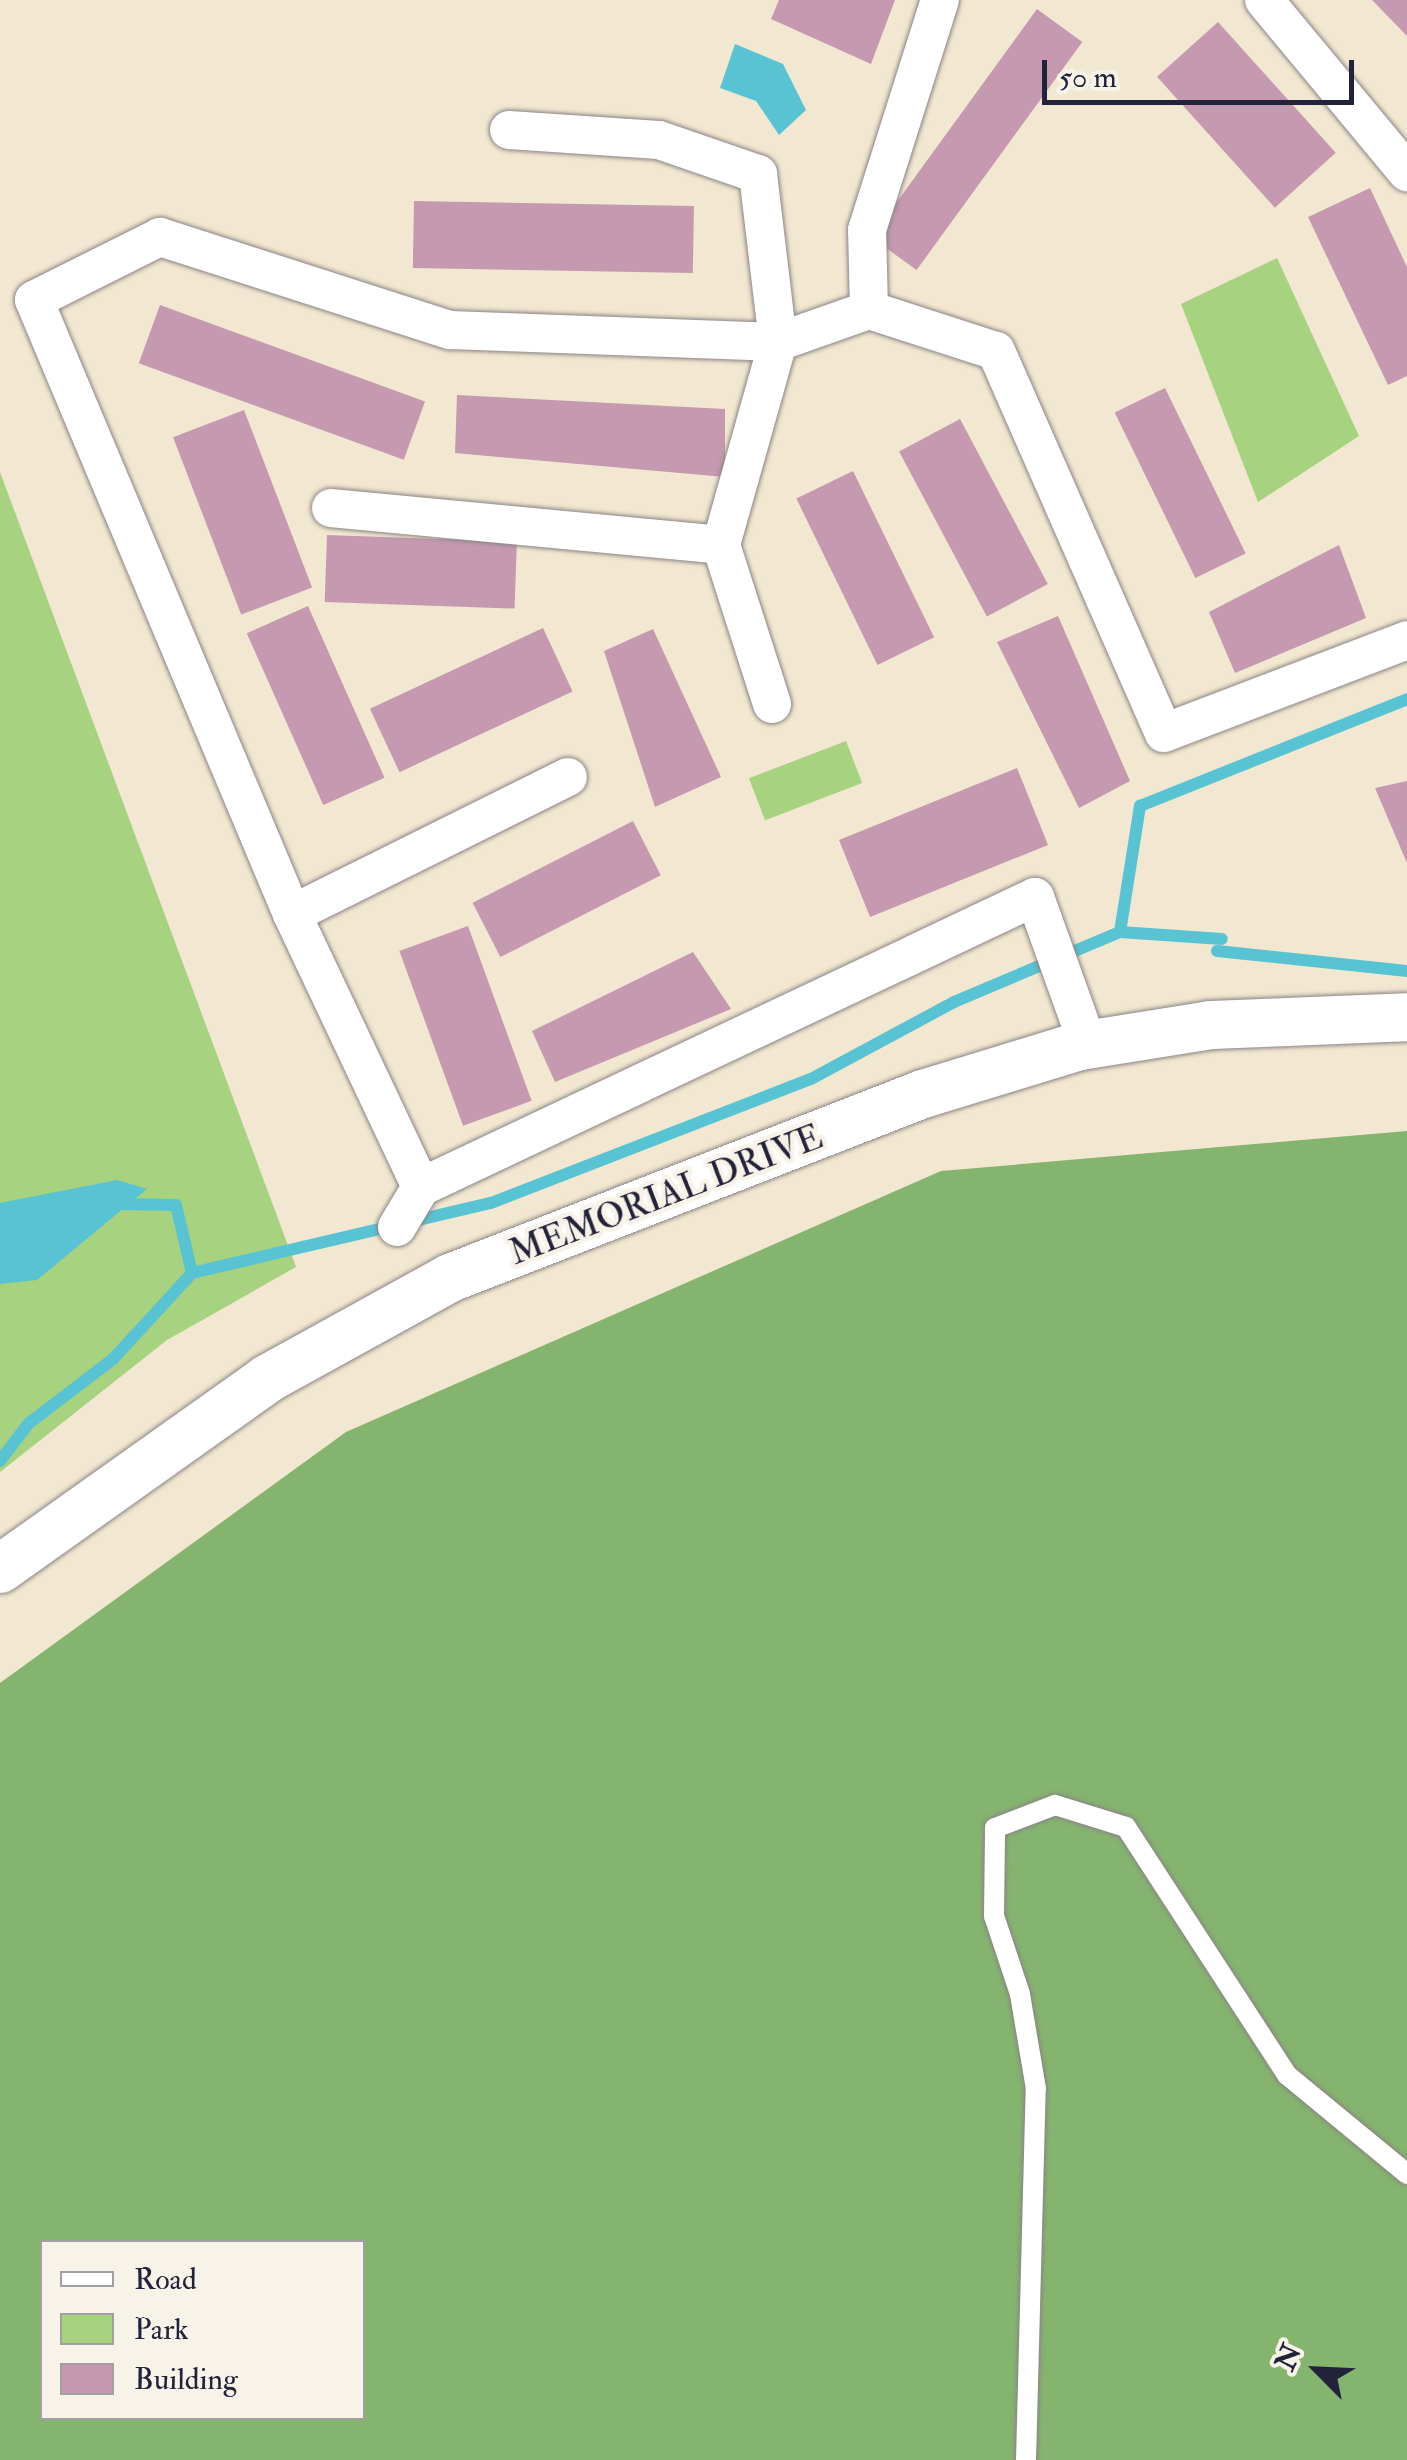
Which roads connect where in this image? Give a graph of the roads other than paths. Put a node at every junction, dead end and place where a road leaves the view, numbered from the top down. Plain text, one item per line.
1 (940, 0) edge
2 (1264, 0) edge
3 (509, 130) dead end
4 (1407, 172) edge
5 (869, 310) junction
6 (778, 342) junction
7 (331, 508) dead end
8 (721, 544) junction
9 (1407, 640) edge
10 (772, 704) dead end
11 (568, 777) dead end
12 (292, 914) junction
13 (1407, 1018) edge
14 (1088, 1045) junction
15 (422, 1187) junction
16 (397, 1226) dead end
17 (0, 1569) edge
18 (1407, 2174) edge
19 (1026, 2460) edge

1 - 5 street
2 - 4 street
3 - 6 street
5 - 6 street
5 - 9 street
6 - 8 street
6 - 12 street
7 - 8 street
8 - 10 street
11 - 12 street
12 - 15 street
13 - 14 street, MEMORIAL DRIVE
14 - 15 street
14 - 17 street, MEMORIAL DRIVE
15 - 16 street
18 - 19 lane

